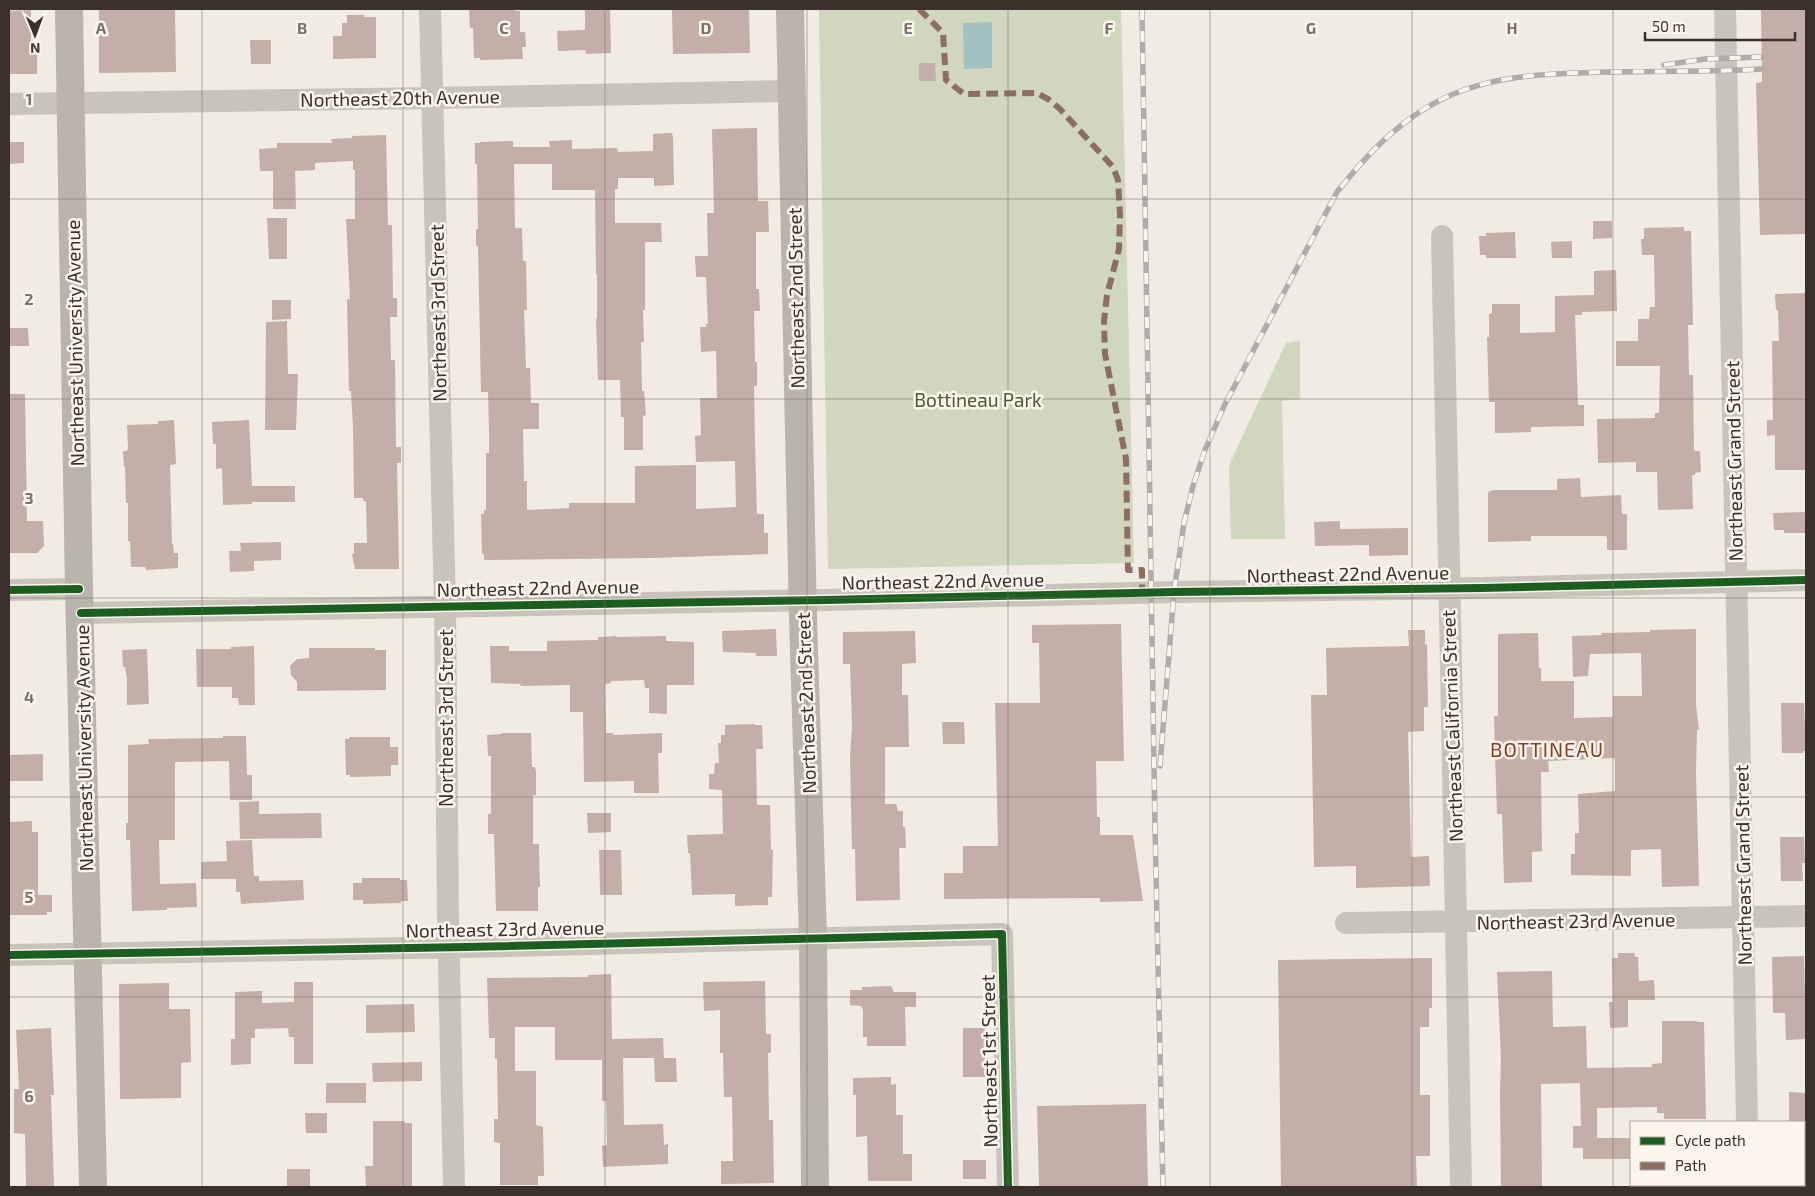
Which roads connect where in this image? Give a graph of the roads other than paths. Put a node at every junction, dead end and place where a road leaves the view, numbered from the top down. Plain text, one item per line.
1 (70, 9) edge
2 (430, 9) edge
3 (790, 9) edge
4 (1725, 9) edge
5 (791, 91) junction
6 (432, 98) junction
7 (71, 102) junction
8 (9, 104) edge
9 (1442, 236) dead end
10 (1806, 580) edge
11 (1736, 582) junction
12 (1448, 589) junction
13 (9, 590) edge
14 (80, 601) junction
15 (803, 601) junction
16 (445, 606) junction
17 (1806, 916) edge
18 (1744, 918) junction
19 (1457, 922) junction
20 (1346, 923) dead end
21 (1002, 934) joint
22 (813, 938) junction
23 (448, 947) junction
24 (88, 954) junction
25 (9, 955) edge
26 (1747, 1121) edge
27 (93, 1187) edge
28 (454, 1187) edge
29 (815, 1187) edge
30 (1008, 1187) edge
31 (1461, 1187) edge

1 - 7 street, Northeast University Avenue
2 - 6 street, Northeast 3rd Street
3 - 5 street, Northeast 2nd Street
4 - 11 street, Northeast Grand Street
5 - 6 street, Northeast 20th Avenue
5 - 15 street, Northeast 2nd Street
6 - 7 street, Northeast 20th Avenue
6 - 16 street, Northeast 3rd Street
7 - 8 street, Northeast 20th Avenue
7 - 14 street, Northeast University Avenue
9 - 12 street, Northeast California Street
10 - 11 street, Northeast 22nd Avenue
11 - 12 street, Northeast 22nd Avenue
11 - 18 street, Northeast Grand Street
12 - 15 street, Northeast 22nd Avenue
12 - 19 street, Northeast California Street
13 - 14 street, Northeast 22nd Avenue
14 - 16 street, Northeast 22nd Avenue
14 - 24 street, Northeast University Avenue
15 - 16 street, Northeast 22nd Avenue
15 - 22 street, Northeast 2nd Street
16 - 23 street, Northeast 3rd Street
17 - 18 street, Northeast 23rd Avenue
18 - 19 street, Northeast 23rd Avenue
18 - 26 street, Northeast Grand Street
19 - 20 street, Northeast 23rd Avenue
19 - 31 street, Northeast California Street
21 - 22 street, Northeast 23rd Avenue
21 - 30 street, Northeast 1st Street
22 - 23 street, Northeast 23rd Avenue
22 - 29 street, Northeast 2nd Street
23 - 24 street, Northeast 23rd Avenue
23 - 28 street, Northeast 3rd Street
24 - 25 street, Northeast 23rd Avenue
24 - 27 street, Northeast University Avenue

